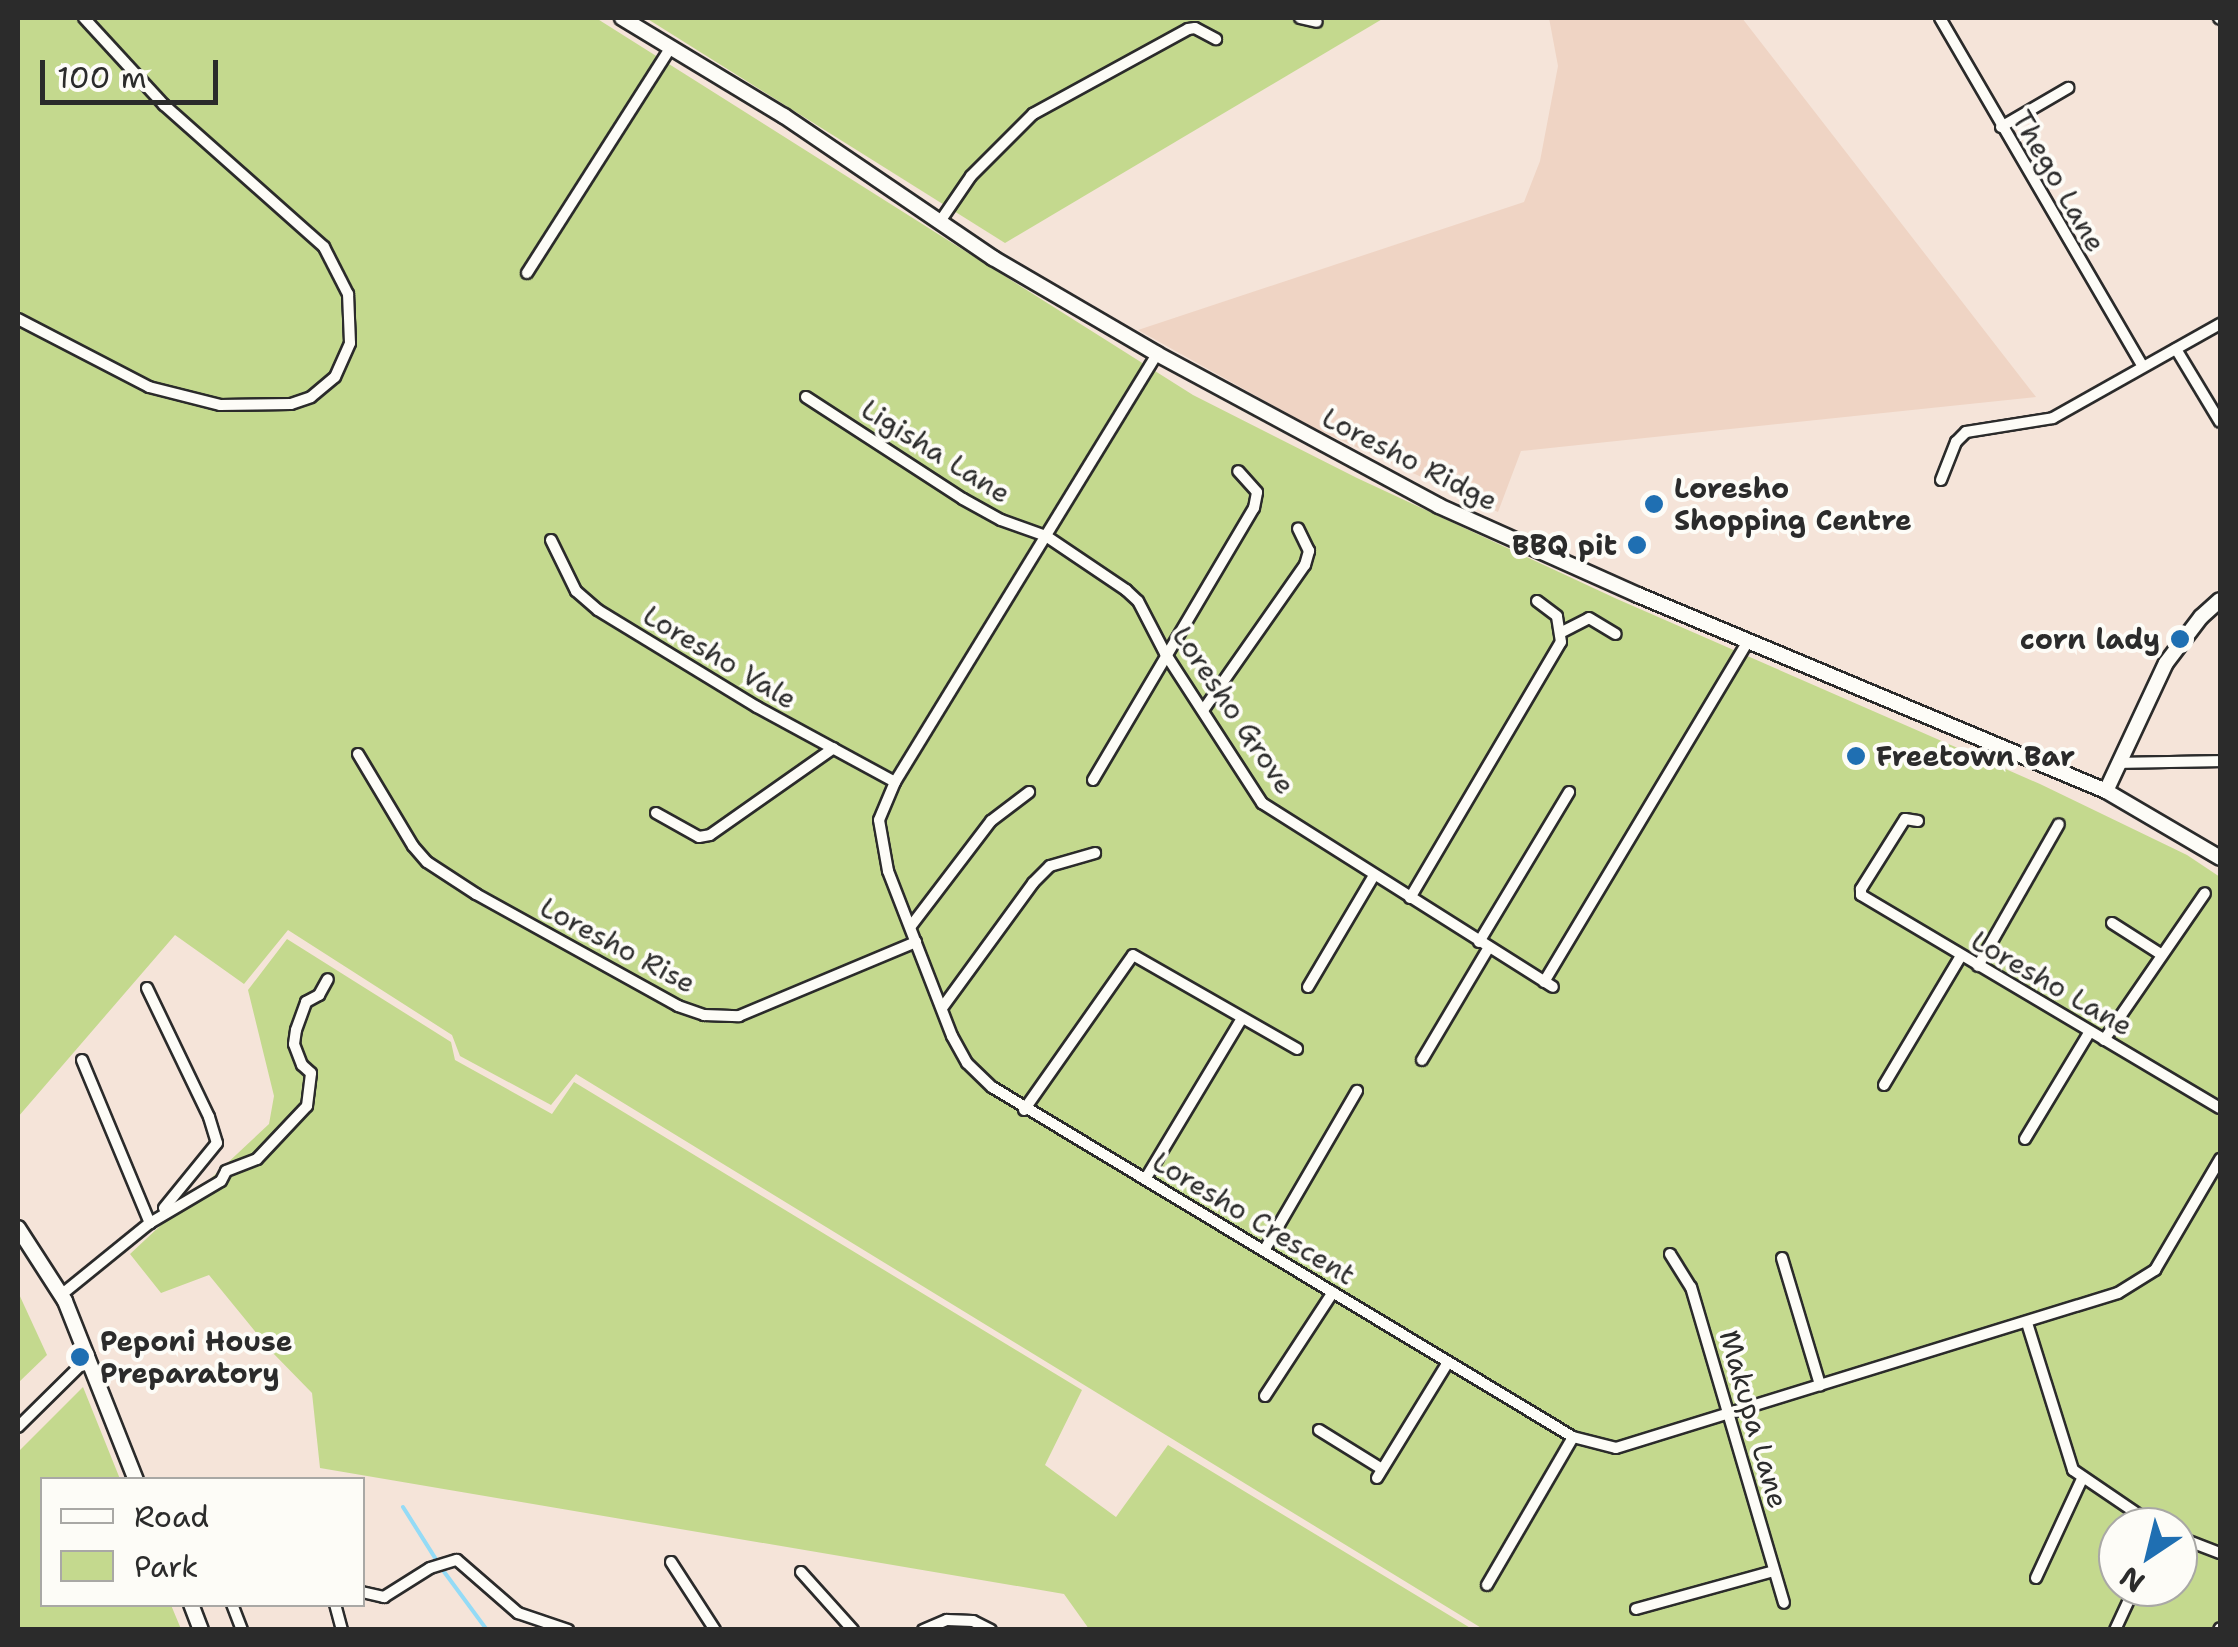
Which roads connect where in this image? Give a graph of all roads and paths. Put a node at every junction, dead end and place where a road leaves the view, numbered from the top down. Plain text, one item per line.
1 (84, 18) edge
2 (622, 18) edge
3 (1300, 18) edge
4 (1940, 18) edge
5 (1317, 22) dead end
6 (1216, 39) dead end
7 (672, 48) junction
8 (2068, 88) dead end
9 (2000, 126) junction
10 (941, 220) junction
11 (527, 274) dead end
12 (18, 319) edge
13 (2220, 324) edge
14 (2176, 349) junction
15 (1158, 354) junction
16 (2142, 365) junction
17 (806, 397) dead end
18 (2220, 422) edge
19 (1238, 472) dead end
20 (1941, 480) dead end
21 (1298, 528) dead end
22 (1046, 536) junction
23 (551, 540) dead end
24 (2220, 600) edge
25 (1537, 601) dead end
26 (1562, 632) junction
27 (1616, 634) dead end
28 (1748, 642) junction
29 (1165, 654) junction
30 (1204, 708) junction
31 (834, 748) junction
32 (358, 754) dead end
33 (2220, 760) edge
34 (2120, 763) junction
35 (1093, 780) dead end
36 (894, 782) junction
37 (1028, 792) dead end
38 (1569, 792) dead end
39 (2106, 792) junction
40 (656, 813) dead end
41 (1918, 821) dead end
42 (2060, 824) dead end
43 (1095, 853) dead end
44 (2220, 858) edge
45 (1373, 877) junction
46 (2205, 893) dead end
47 (1410, 898) junction
48 (2112, 923) dead end
49 (911, 926) junction
50 (916, 942) junction
51 (1484, 944) junction
52 (2162, 955) junction
53 (1961, 956) junction
54 (1978, 966) junction
55 (328, 979) dead end
56 (1308, 987) dead end
57 (147, 988) dead end
58 (942, 1008) junction
59 (1241, 1020) junction
60 (2090, 1033) junction
61 (2104, 1040) junction
62 (1297, 1049) dead end
63 (82, 1060) dead end
64 (1422, 1060) dead end
65 (1884, 1085) dead end
66 (1358, 1091) dead end
67 (2220, 1108) edge
68 (1024, 1110) junction
69 (2025, 1139) dead end
70 (2220, 1159) edge
71 (1146, 1178) junction
72 (150, 1223) junction
73 (18, 1228) edge
74 (1265, 1250) junction
75 (1670, 1254) dead end
76 (1782, 1258) dead end
77 (1333, 1292) junction
78 (62, 1295) junction
79 (2027, 1323) junction
80 (88, 1357) junction
81 (1448, 1362) junction
82 (1820, 1385) junction
83 (1265, 1396) dead end
84 (1730, 1414) junction
85 (18, 1428) edge
86 (1319, 1430) dead end
87 (1573, 1437) junction
88 (135, 1477) edge
89 (2082, 1480) junction
90 (2125, 1507) edge
91 (671, 1562) dead end
92 (1774, 1570) junction
93 (801, 1572) dead end
94 (2036, 1578) dead end
95 (1487, 1586) dead end
96 (365, 1594) edge
97 (1784, 1603) dead end
98 (2125, 1607) edge
99 (1636, 1609) dead end
100 (568, 1630) edge
101 (715, 1630) edge
102 (853, 1630) edge
103 (923, 1630) edge
104 (990, 1630) edge
105 (2115, 1630) edge

1 - 12 street
2 - 7 main road, Loresho Ridge
3 - 5 street
4 - 9 street, Thego Lane
6 - 10 street
7 - 10 main road, Loresho Ridge
7 - 11 street
8 - 9 street
9 - 16 street, Thego Lane
10 - 15 main road, Loresho Ridge
13 - 14 street
14 - 16 street
14 - 18 street
15 - 22 street, Loresho Crescent
15 - 28 main road, Loresho Ridge
16 - 20 street
17 - 22 street, Ligisha Lane
19 - 29 street
21 - 30 street
22 - 29 street, Loresho Grove
22 - 36 street, Loresho Crescent
23 - 31 street, Loresho Vale
24 - 34 main road
25 - 26 street
26 - 27 street
26 - 47 street
28 - 39 main road, Loresho Ridge
28 - 51 street, Loresho Grove
29 - 30 street, Loresho Grove
29 - 35 street
30 - 45 street, Loresho Grove
31 - 36 street, Loresho Vale
31 - 40 street
32 - 50 street, Loresho Rise
33 - 34 street
34 - 39 main road
36 - 49 street, Loresho Crescent
37 - 49 street
38 - 51 street
39 - 44 main road, Loresho Ridge
41 - 53 street, Loresho Lane
42 - 54 street
43 - 58 street
45 - 47 street, Loresho Grove
45 - 56 street
46 - 52 street
47 - 51 street, Loresho Grove
48 - 52 street
49 - 50 street, Loresho Crescent
50 - 58 street, Loresho Crescent
51 - 64 street
52 - 61 street
53 - 54 street, Loresho Lane
53 - 65 street
54 - 60 street, Loresho Lane
55 - 72 street
57 - 72 street
58 - 68 street, Loresho Crescent
59 - 62 street
59 - 68 street
59 - 71 street
60 - 61 street, Loresho Lane
60 - 69 street
61 - 67 street, Loresho Lane
63 - 72 street
66 - 74 street
68 - 71 street, Loresho Crescent
70 - 79 street, Loresho Crescent
71 - 74 street, Loresho Crescent
72 - 78 street
73 - 78 main road
74 - 77 street, Loresho Crescent
75 - 84 street, Makupa Lane
76 - 82 street
77 - 81 street, Loresho Crescent
77 - 83 street
78 - 80 main road
79 - 82 street, Loresho Crescent
79 - 89 street
80 - 85 street
80 - 88 main road
81 - 86 street
81 - 87 street, Loresho Crescent
82 - 84 street, Loresho Crescent
84 - 87 street, Loresho Crescent
84 - 92 street, Makupa Lane
87 - 95 street
89 - 90 street
89 - 94 street
91 - 101 street
92 - 97 street, Makupa Lane
92 - 99 street
93 - 102 street
96 - 100 street
98 - 105 street
103 - 104 street

